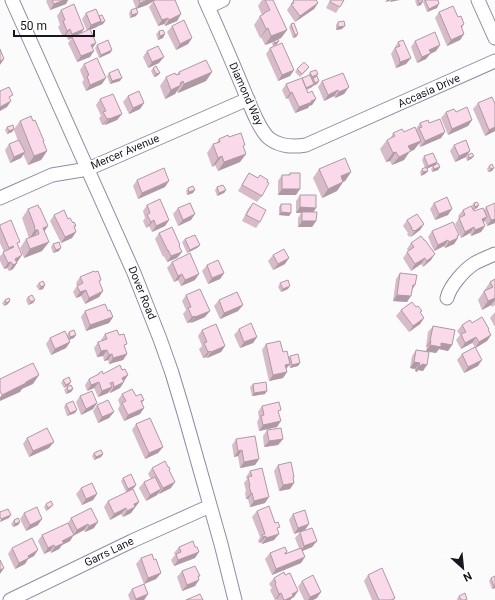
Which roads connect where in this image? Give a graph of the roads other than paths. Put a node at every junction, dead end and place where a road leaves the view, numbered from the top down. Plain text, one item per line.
1 (12, 0) edge
2 (223, 0) edge
3 (478, 0) edge
4 (207, 3) edge
5 (495, 38) edge
6 (495, 61) edge
7 (248, 99) junction
8 (363, 120) joint
9 (88, 169) junction
10 (0, 198) edge
11 (495, 254) edge
12 (447, 298) dead end
13 (210, 506) junction
14 (10, 600) edge
15 (235, 600) edge

1 - 9 street, Dover Road
2 - 4 street
3 - 5 street
4 - 7 street, Diamond Way
6 - 8 street, Accasia Drive
7 - 8 street, Diamond Way
7 - 9 street, Mercer Avenue
9 - 10 street, Mercer Avenue
9 - 13 street, Dover Road
11 - 12 street
13 - 14 street, Garrs Lane
13 - 15 street, Dover Road

